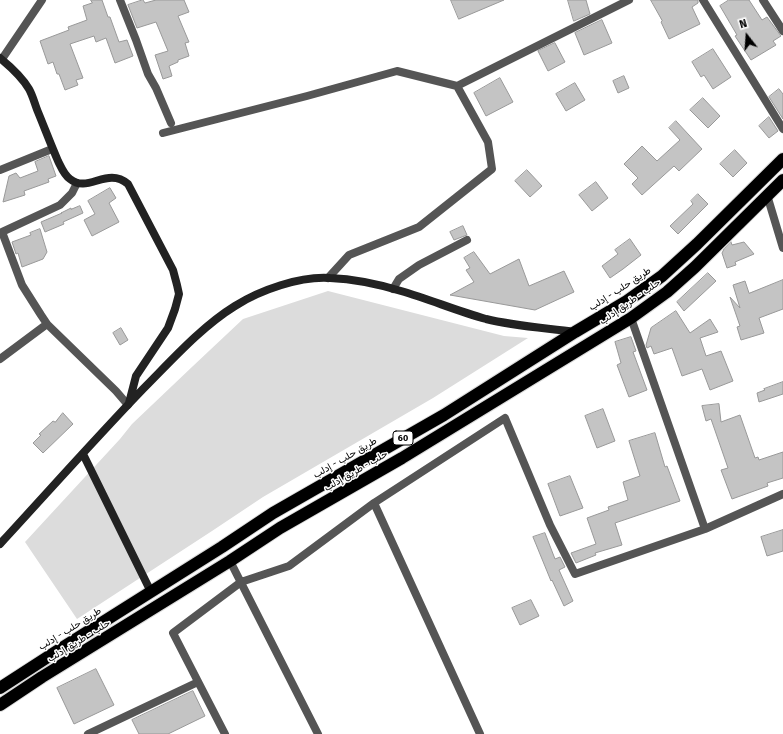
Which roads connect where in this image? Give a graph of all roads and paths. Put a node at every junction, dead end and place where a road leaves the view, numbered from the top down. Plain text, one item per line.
1 (42, 0) edge
2 (120, 0) edge
3 (629, 0) edge
4 (703, 0) edge
5 (763, 0) edge
6 (783, 31) edge
7 (1, 59) edge
8 (457, 86) junction
9 (171, 123) dead end
10 (783, 129) edge
11 (163, 133) dead end
12 (52, 149) junction
13 (783, 159) edge
14 (0, 170) edge
15 (783, 180) edge
16 (76, 183) junction
17 (767, 195) junction
18 (1, 233) edge
19 (467, 240) dead end
20 (783, 248) edge
21 (328, 278) junction
22 (393, 289) junction
23 (631, 318) junction
24 (47, 324) junction
25 (575, 332) junction
26 (0, 359) edge
27 (128, 405) junction
28 (83, 454) junction
29 (783, 494) edge
30 (374, 503) junction
31 (705, 529) junction
32 (0, 544) edge
33 (230, 561) junction
34 (241, 582) junction
35 (151, 592) junction
36 (198, 682) junction
37 (0, 688) edge
38 (0, 705) edge
39 (88, 734) edge
40 (225, 734) edge
41 (318, 734) edge
42 (480, 734) edge

1 - 7 street
2 - 9 street
3 - 8 street
4 - 10 street
5 - 6 street
7 - 12 street
8 - 11 street
8 - 21 street
12 - 14 street
12 - 16 street
13 - 25 highway, طريق حلب - إدلب / 60
15 - 17 highway, حلب - طريق إدلب / 60
16 - 18 street
16 - 27 street
17 - 20 street
17 - 23 highway, حلب - طريق إدلب / 60
18 - 24 street
19 - 22 street
21 - 22 street
21 - 27 street
22 - 25 street
23 - 31 street
23 - 33 highway, حلب - طريق إدلب / 60
24 - 26 street
24 - 27 street
25 - 35 highway, طريق حلب - إدلب / 60
27 - 28 street
28 - 32 street
28 - 35 street
29 - 31 street
30 - 31 street
30 - 34 street
30 - 42 street
33 - 34 street
33 - 38 highway, حلب - طريق إدلب / 60
34 - 36 street
34 - 41 street
35 - 37 highway, طريق حلب - إدلب / 60
36 - 39 street
36 - 40 street

